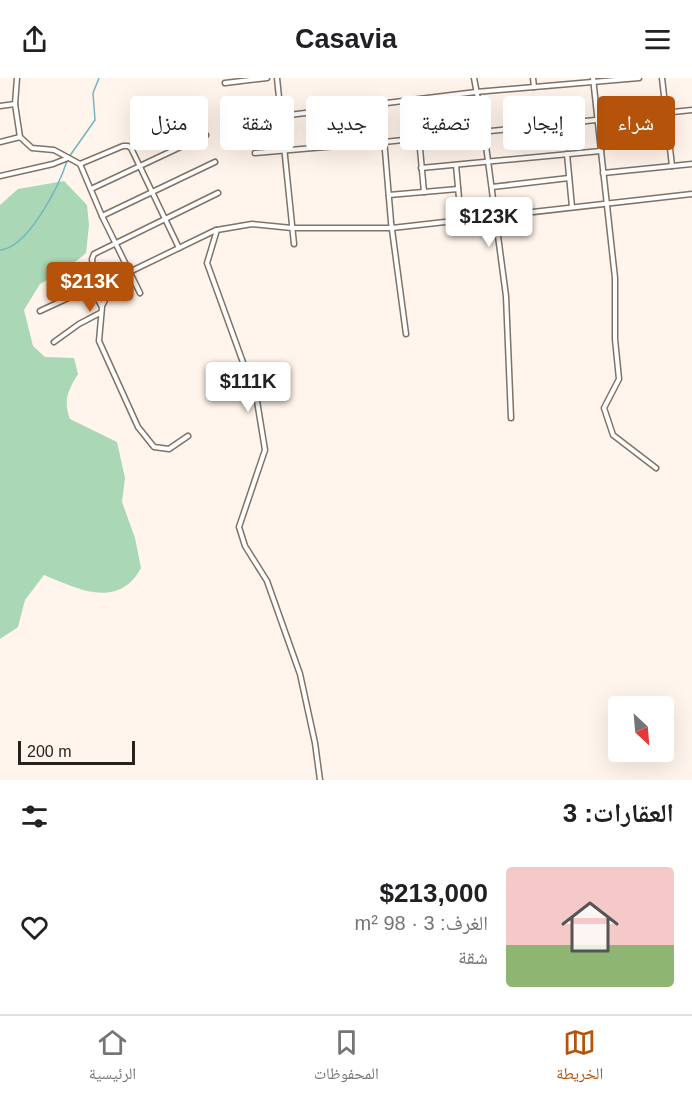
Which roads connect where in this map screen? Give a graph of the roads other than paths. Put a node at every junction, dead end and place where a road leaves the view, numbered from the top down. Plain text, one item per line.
1 (17, 78) edge
2 (267, 78) edge
3 (277, 78) edge
4 (474, 78) edge
5 (532, 78) edge
6 (639, 78) edge
7 (663, 78) edge
8 (594, 80) edge
9 (225, 83) dead end
10 (534, 87) junction
11 (476, 92) junction
12 (279, 96) edge
13 (477, 96) edge
14 (665, 96) edge
15 (388, 103) edge
16 (15, 104) junction
17 (0, 106) edge
18 (692, 110) edge
19 (675, 112) edge
20 (597, 120) joint
21 (491, 130) edge
22 (20, 137) junction
23 (0, 142) edge
24 (306, 149) edge
25 (174, 150) edge
26 (385, 150) edge
27 (420, 150) edge
28 (486, 150) edge
29 (670, 150) edge
30 (284, 151) junction
31 (601, 151) joint
32 (255, 153) dead end
33 (567, 154) junction
34 (68, 157) junction
35 (215, 162) dead end
36 (488, 162) junction
37 (80, 164) junction
38 (692, 164) edge
39 (456, 165) junction
40 (139, 166) junction
41 (672, 166) junction
42 (421, 168) junction
43 (603, 173) junction
44 (0, 176) edge
45 (569, 178) junction
46 (492, 186) junction
47 (91, 189) junction
48 (458, 189) junction
49 (152, 192) junction
50 (424, 192) junction
51 (218, 193) dead end
52 (692, 194) edge
53 (389, 195) junction
54 (606, 203) junction
55 (572, 207) junction
56 (102, 216) junction
57 (496, 216) junction
58 (165, 219) junction
59 (461, 220) junction
60 (292, 228) junction
61 (392, 228) junction
62 (217, 230) junction
63 (115, 243) junction
64 (294, 244) dead end
65 (178, 248) junction
66 (130, 272) junction
67 (117, 278) junction
68 (94, 286) junction
69 (140, 293) dead end
70 (102, 307) junction
71 (40, 310) dead end
72 (101, 313) junction
73 (406, 334) dead end
74 (54, 342) dead end
75 (511, 418) dead end
76 (188, 436) dead end
77 (656, 468) dead end
78 (320, 780) edge

1 - 16 street
2 - 9 street
3 - 12 street
4 - 11 street
5 - 10 street
6 - 8 street
7 - 14 street
8 - 10 street
8 - 20 street
10 - 11 street
11 - 13 street
11 - 15 street
16 - 17 street
16 - 22 street
18 - 19 street
20 - 21 street
22 - 23 street
22 - 34 street
24 - 30 street
25 - 40 street
26 - 53 street
27 - 42 street
28 - 36 street
29 - 41 street
30 - 32 street
30 - 60 street
31 - 33 street
31 - 43 street
33 - 36 street
33 - 45 street
34 - 37 street
34 - 44 street
35 - 49 street
36 - 39 street
36 - 46 street
37 - 40 street
37 - 47 street
38 - 41 street
39 - 42 street
39 - 48 street
40 - 47 street
40 - 49 street
41 - 43 street
42 - 50 street
43 - 54 street
45 - 46 street
45 - 55 street
46 - 57 street
47 - 56 street
48 - 50 street
48 - 59 street
49 - 56 street
49 - 58 street
50 - 53 street
51 - 58 street
52 - 54 street
53 - 61 street
54 - 55 street
54 - 77 street
55 - 57 street
56 - 63 street
57 - 59 street
57 - 75 street
58 - 63 street
58 - 65 street
59 - 61 street
60 - 61 street
60 - 62 street
60 - 64 street
61 - 73 street
62 - 65 street
62 - 78 street
63 - 66 street
63 - 68 street
65 - 66 street
66 - 67 street
66 - 69 street
67 - 68 street
67 - 70 street
68 - 70 street
68 - 71 street
70 - 72 street
72 - 74 street
72 - 76 street

